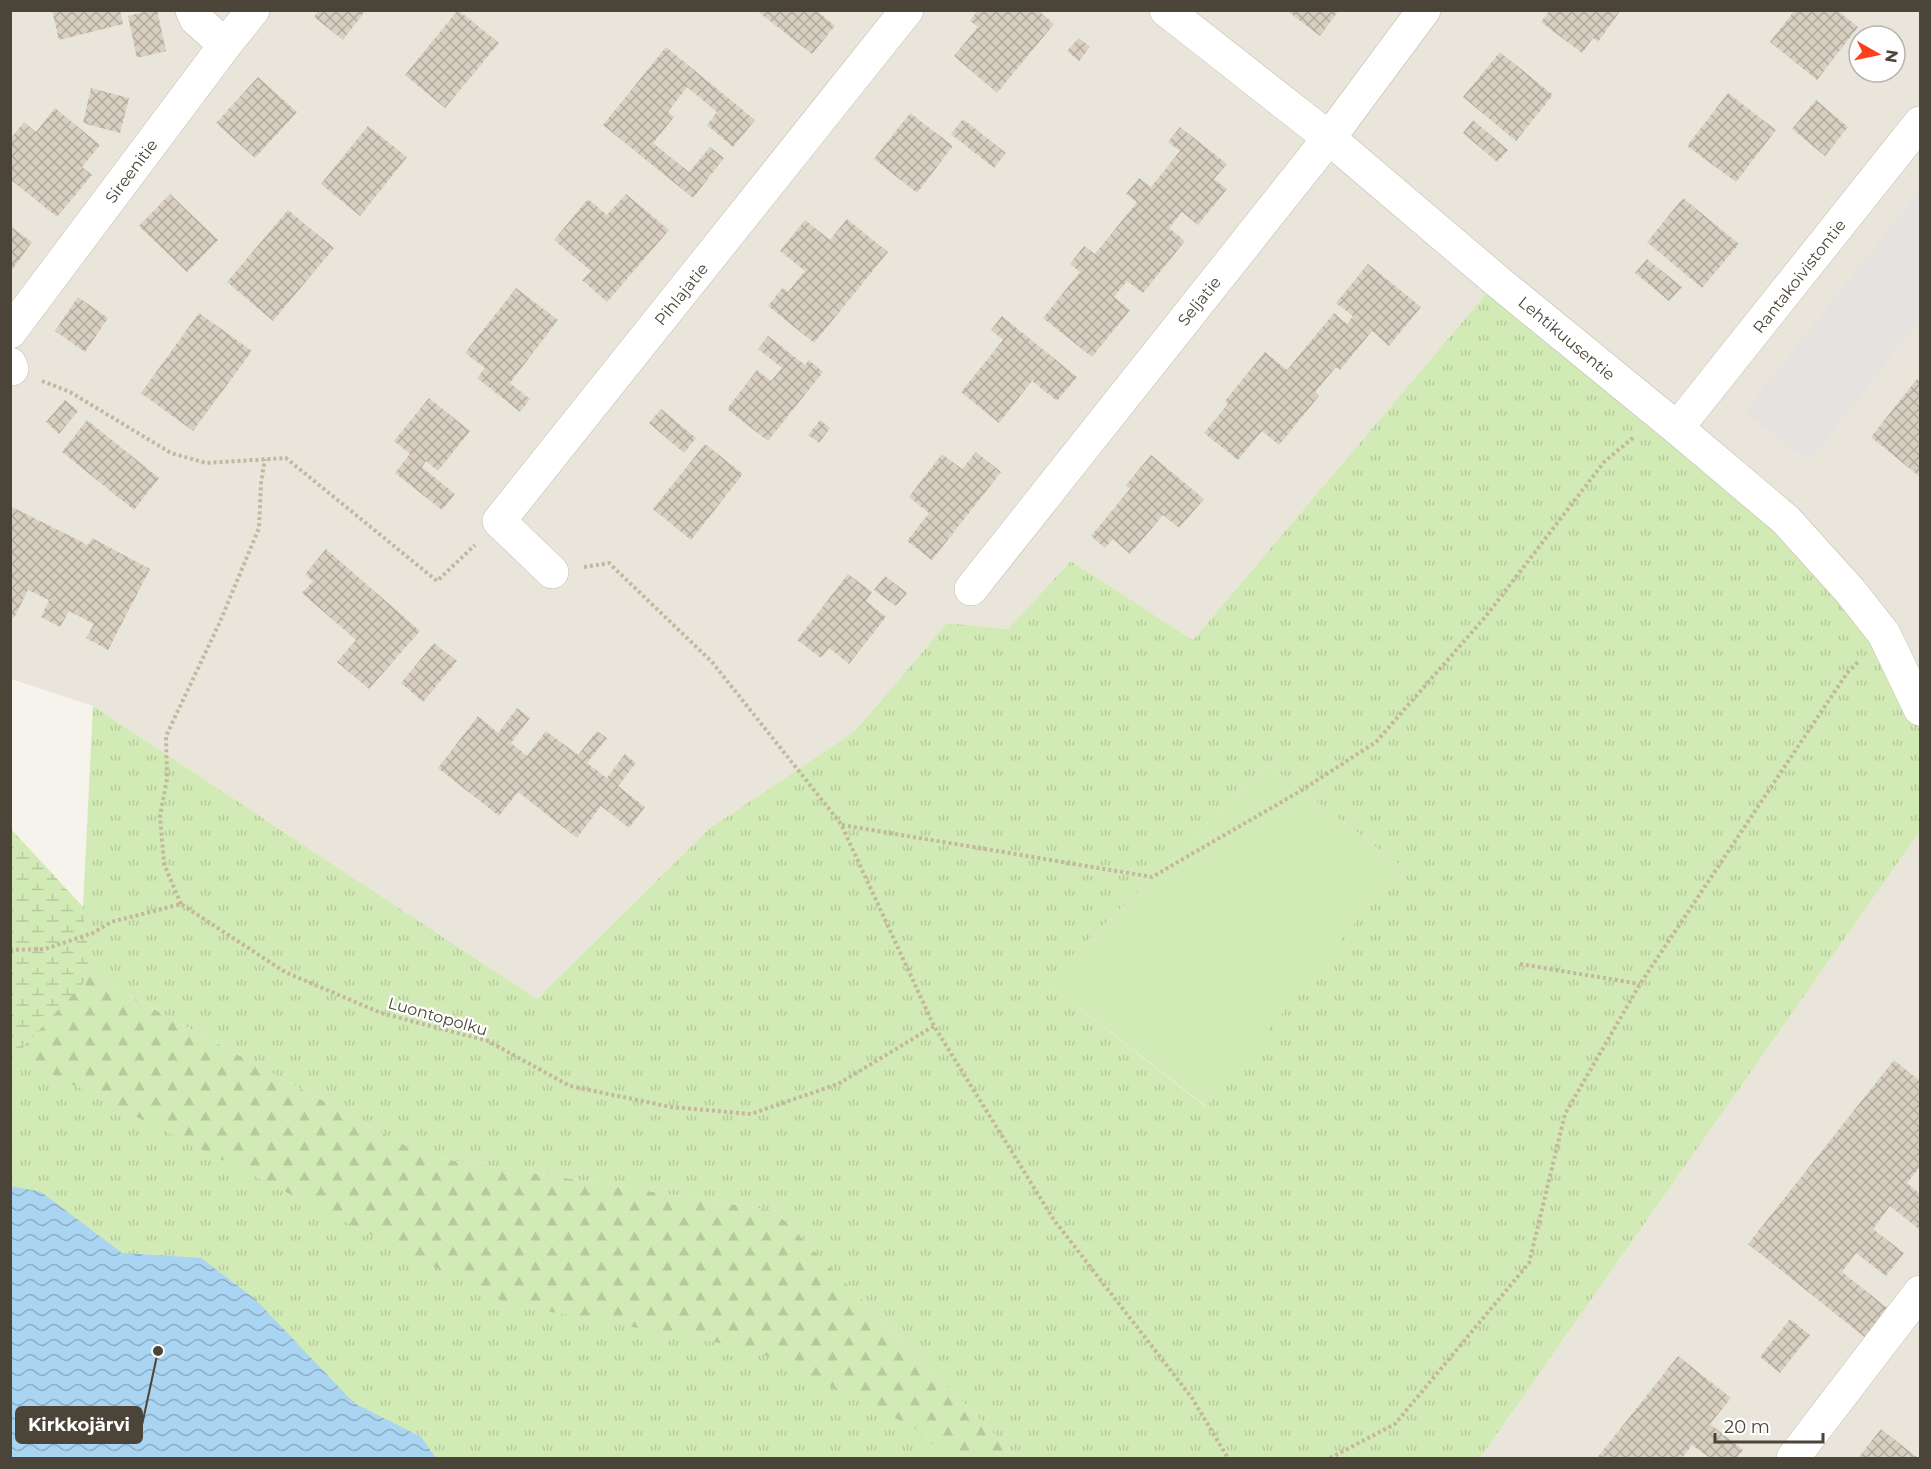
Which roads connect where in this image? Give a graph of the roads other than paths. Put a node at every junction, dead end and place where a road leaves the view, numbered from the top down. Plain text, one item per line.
1 (192, 10) edge
2 (253, 10) edge
3 (907, 10) edge
4 (1166, 10) edge
5 (1424, 10) edge
6 (225, 45) junction
7 (1916, 136) edge
8 (1329, 138) junction
9 (10, 332) edge
10 (1669, 422) junction
11 (552, 572) road end
12 (970, 589) dead end
13 (1920, 709) edge
14 (1920, 1292) edge
15 (1793, 1458) edge

1 - 6 street
2 - 6 street, Sireenitie
3 - 11 street, Pihlajatie
4 - 8 street, Lehtikuusentie
5 - 8 street, Seljatie
6 - 9 street, Sireenitie
7 - 10 street, Rantakoivistontie
8 - 10 street, Lehtikuusentie
8 - 12 street, Seljatie
10 - 13 street, Lehtikuusentie
14 - 15 street

